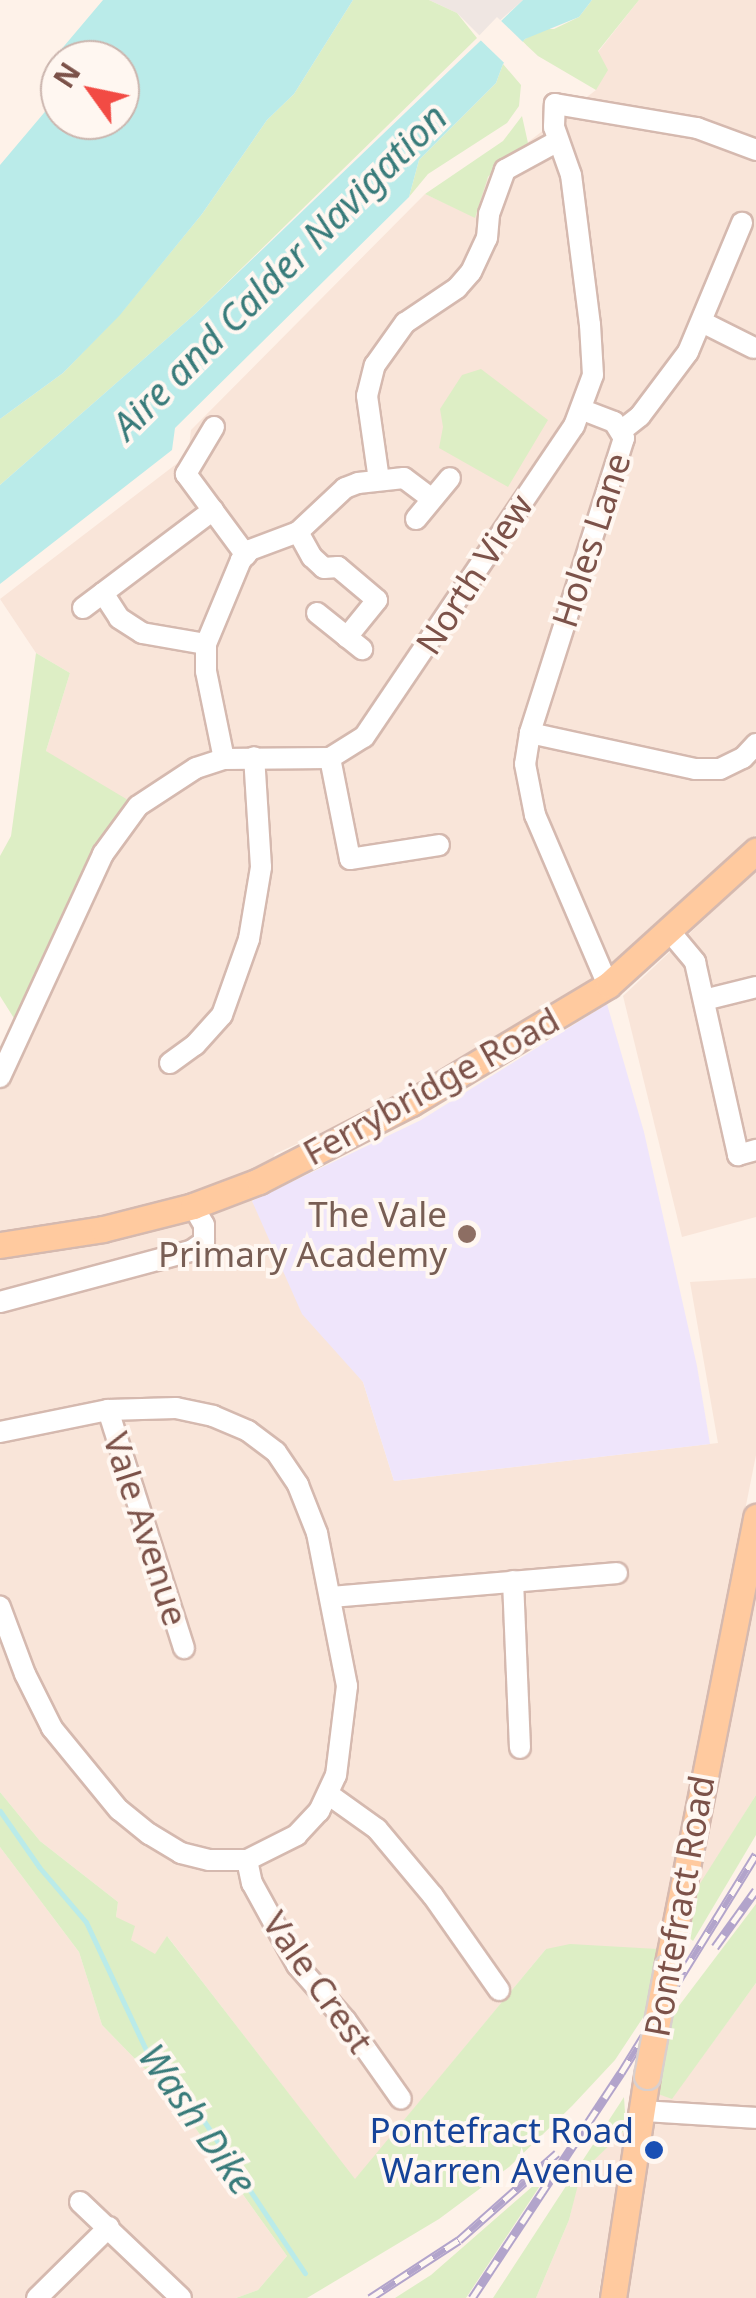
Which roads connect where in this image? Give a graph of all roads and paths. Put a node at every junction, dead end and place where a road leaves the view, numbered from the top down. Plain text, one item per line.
1 (558, 142) junction
2 (756, 150) edge
3 (742, 223) dead end
4 (702, 322) junction
5 (754, 348) edge
6 (583, 410) junction
7 (214, 427) dead end
8 (621, 431) junction
9 (450, 478) dead end
10 (379, 480) junction
11 (432, 499) junction
12 (213, 510) junction
13 (416, 519) dead end
14 (298, 532) junction
15 (246, 555) junction
16 (103, 593) junction
17 (83, 608) dead end
18 (317, 613) dead end
19 (206, 644) junction
20 (530, 734) junction
21 (756, 744) edge
22 (254, 757) junction
23 (224, 758) junction
24 (330, 758) junction
25 (438, 845) dead end
26 (756, 851) edge
27 (670, 932) junction
28 (608, 985) junction
29 (756, 987) edge
30 (704, 1000) junction
31 (170, 1063) dead end
32 (0, 1078) edge
33 (756, 1150) edge
34 (193, 1206) junction
35 (0, 1244) edge
36 (0, 1302) edge
37 (108, 1410) junction
38 (0, 1432) edge
39 (756, 1517) edge
40 (617, 1573) dead end
41 (513, 1581) junction
42 (332, 1597) junction
43 (0, 1607) edge
44 (184, 1648) dead end
45 (520, 1748) dead end
46 (328, 1794) junction
47 (247, 1860) junction
48 (499, 1990) dead end
49 (401, 2099) dead end
50 (643, 2111) junction
51 (756, 2118) edge
52 (80, 2202) dead end
53 (109, 2226) junction
54 (37, 2298) edge
55 (181, 2298) edge
56 (613, 2298) edge

1 - 2 street, Holes Lane
1 - 6 street, Holes Lane
1 - 10 street
3 - 4 street
4 - 5 street
4 - 8 street
6 - 8 street, Holes Lane
6 - 24 street, North View
7 - 12 street
8 - 20 street, Holes Lane
9 - 11 street
10 - 11 street
10 - 14 street
11 - 13 street
12 - 15 street
12 - 16 street
14 - 15 street
14 - 18 street
15 - 19 street
16 - 17 street
16 - 19 street
19 - 23 street
20 - 21 street
20 - 28 street, Holes Lane
22 - 23 street
22 - 24 street
22 - 31 street
23 - 32 street
24 - 25 street
26 - 27 main road, Ferrybridge Road
27 - 28 main road, Ferrybridge Road
27 - 30 street
28 - 34 main road, Ferrybridge Road
29 - 30 street
30 - 33 street
34 - 35 main road, Ferrybridge Road
34 - 36 street
37 - 38 street
37 - 42 street
37 - 44 street, Vale Avenue
39 - 50 main road, Pontefract Road, bridge
40 - 41 street
41 - 42 street
41 - 45 street
42 - 46 street
43 - 47 street
46 - 47 street
46 - 48 street
47 - 49 street, Vale Crest
50 - 51 street
50 - 56 main road, Pontefract Road
52 - 53 street
53 - 54 street
53 - 55 street

